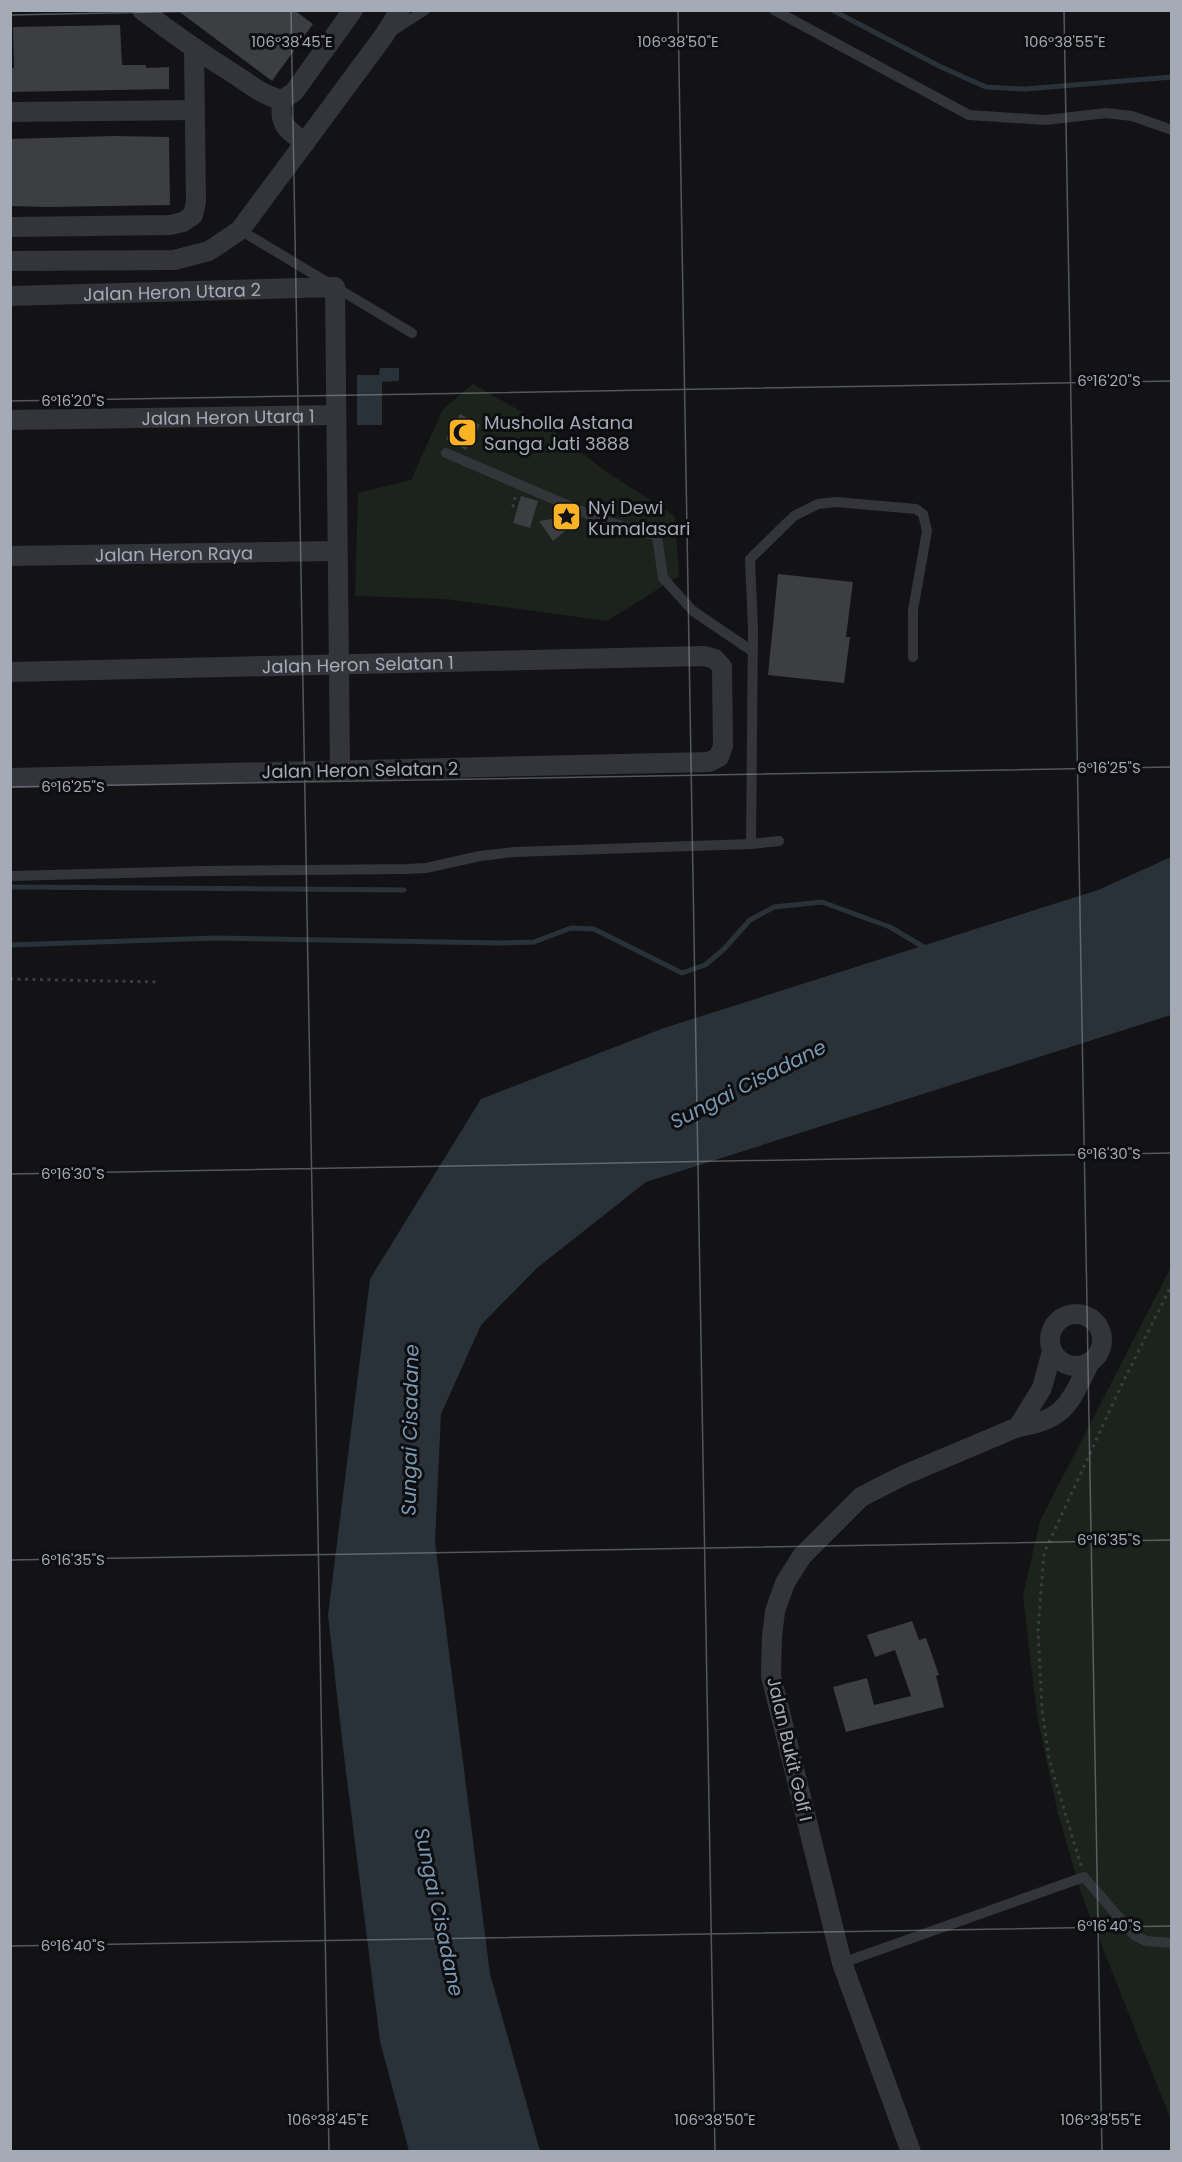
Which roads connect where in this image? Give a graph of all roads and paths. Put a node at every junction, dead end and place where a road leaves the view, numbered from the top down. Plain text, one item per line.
1 (142, 10) edge
2 (400, 10) edge
3 (425, 10) edge
4 (774, 10) edge
5 (352, 11) edge
6 (383, 37) junction
7 (194, 49) junction
8 (282, 100) junction
9 (195, 110) junction
10 (10, 112) edge
11 (1172, 130) edge
12 (305, 143) junction
13 (10, 227) edge
14 (240, 230) junction
15 (10, 261) edge
16 (335, 287) junction
17 (10, 296) edge
18 (412, 333) dead end
19 (336, 415) junction
20 (10, 420) edge
21 (446, 453) dead end
22 (338, 551) junction
23 (10, 556) edge
24 (752, 651) junction
25 (913, 657) dead end
26 (339, 664) junction
27 (10, 672) edge
28 (709, 762) joint
29 (340, 771) junction
30 (10, 778) edge
31 (779, 841) dead end
32 (751, 844) junction
33 (10, 876) edge
34 (10, 979) edge
35 (159, 982) dead end
36 (1172, 1284) edge
37 (1052, 1351) junction
38 (1090, 1362) junction
39 (1018, 1426) junction
40 (1084, 1877) junction
41 (1172, 1943) edge
42 (842, 1963) junction
43 (911, 2151) edge

1 - 7 street
2 - 6 street
3 - 6 lane
4 - 11 lane
5 - 8 street
6 - 12 street
7 - 8 street
7 - 9 street
8 - 12 street
9 - 10 street
9 - 13 street
12 - 14 street
14 - 15 street
14 - 16 lane
16 - 17 street, Jalan Heron Utara 2
16 - 18 lane
16 - 19 street
19 - 20 street, Jalan Heron Utara 1
19 - 22 street
21 - 24 lane
22 - 23 street, Jalan Heron Raya
22 - 26 street
24 - 25 lane
24 - 32 lane
26 - 27 street, Jalan Heron Selatan 1
26 - 28 street, Jalan Heron Selatan 1
26 - 29 street
28 - 29 street, Jalan Heron Selatan 2
29 - 30 street, Jalan Heron Selatan 2
31 - 32 lane
32 - 33 lane
34 - 35 path
36 - 40 path
37 - 38 street
37 - 38 street, Jalan Bukit Golf I
37 - 39 street, Jalan Bukit Golf I
38 - 39 street, Jalan Bukit Golf I
39 - 42 street, Jalan Bukit Golf I
40 - 41 lane
40 - 42 lane
42 - 43 street, Jalan Bukit Golf I

